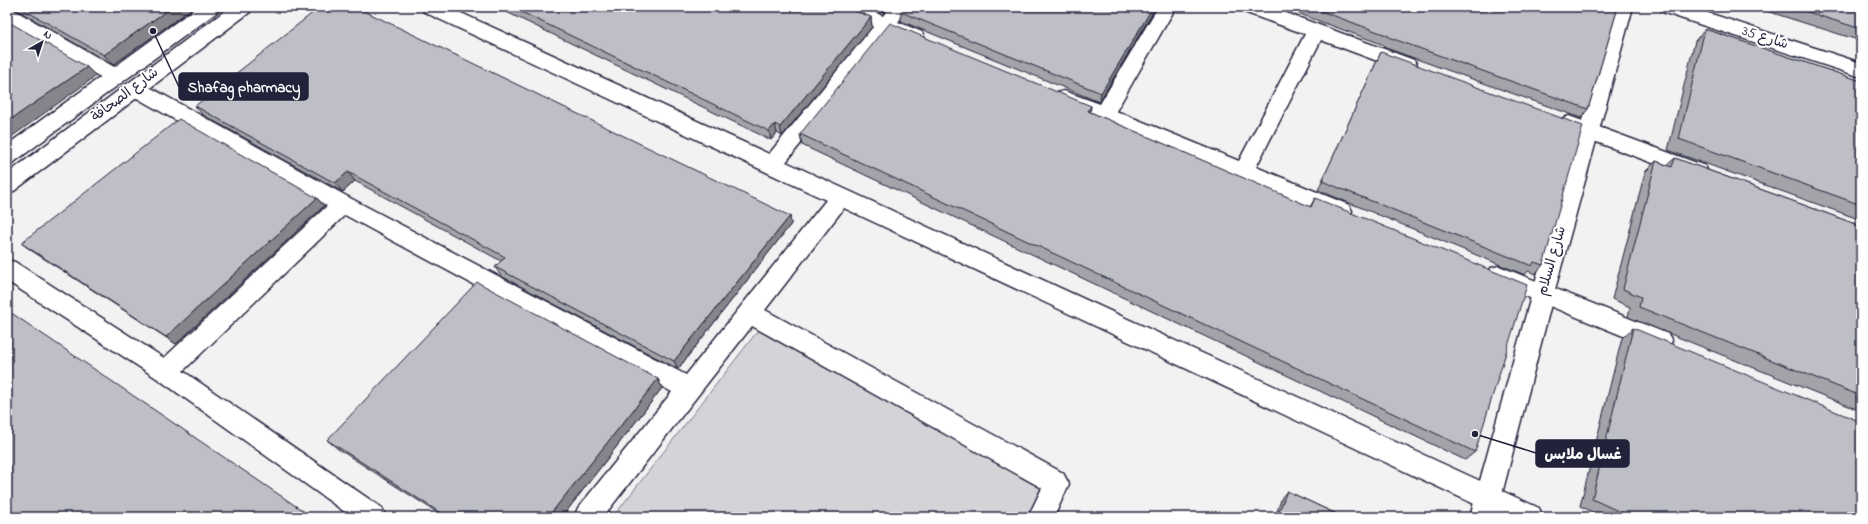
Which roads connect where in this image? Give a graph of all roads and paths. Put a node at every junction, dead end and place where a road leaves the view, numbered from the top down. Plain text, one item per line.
1 (210, 7) edge
2 (243, 7) edge
3 (432, 7) edge
4 (844, 7) edge
5 (900, 7) edge
6 (1167, 7) edge
7 (1250, 7) edge
8 (1624, 7) edge
9 (1669, 7) edge
10 (7, 15) edge
11 (886, 24) junction
12 (1316, 31) junction
13 (937, 46) edge
14 (1861, 70) edge
15 (1427, 72) edge
16 (116, 77) junction
17 (135, 88) junction
18 (1046, 91) edge
19 (1104, 115) junction
20 (1553, 118) edge
21 (1590, 132) junction
22 (7, 156) edge
23 (771, 166) junction
24 (1244, 172) junction
25 (1714, 178) edge
26 (7, 184) edge
27 (840, 198) junction
28 (344, 204) junction
29 (1360, 219) edge
30 (7, 269) edge
31 (1484, 269) edge
32 (1543, 293) junction
33 (748, 312) junction
34 (1680, 350) edge
35 (166, 372) junction
36 (690, 389) junction
37 (1486, 507) edge
38 (373, 517) edge
39 (587, 517) edge
40 (1041, 517) edge
41 (1530, 517) edge

1 - 16 street, شارع الصحافة
2 - 17 street, شارع الصحافة
3 - 23 street
4 - 11 street
5 - 11 street
6 - 19 street
7 - 12 street
8 - 21 street, شارع السلام
9 - 14 street, شارع 35
10 - 16 street
11 - 13 street
11 - 23 street
12 - 15 street
12 - 24 street
16 - 22 street, شارع الصحافة
17 - 26 street, شارع الصحافة
17 - 28 street
18 - 19 street
19 - 24 street
20 - 21 street
21 - 25 street
21 - 32 street, شارع السلام
23 - 27 street
24 - 29 street
27 - 33 street
27 - 37 street
28 - 35 street
28 - 36 street
30 - 35 street
31 - 32 street
32 - 34 street
32 - 37 street, شارع السلام
33 - 36 street
33 - 40 street
35 - 38 street
36 - 39 street
37 - 41 street

